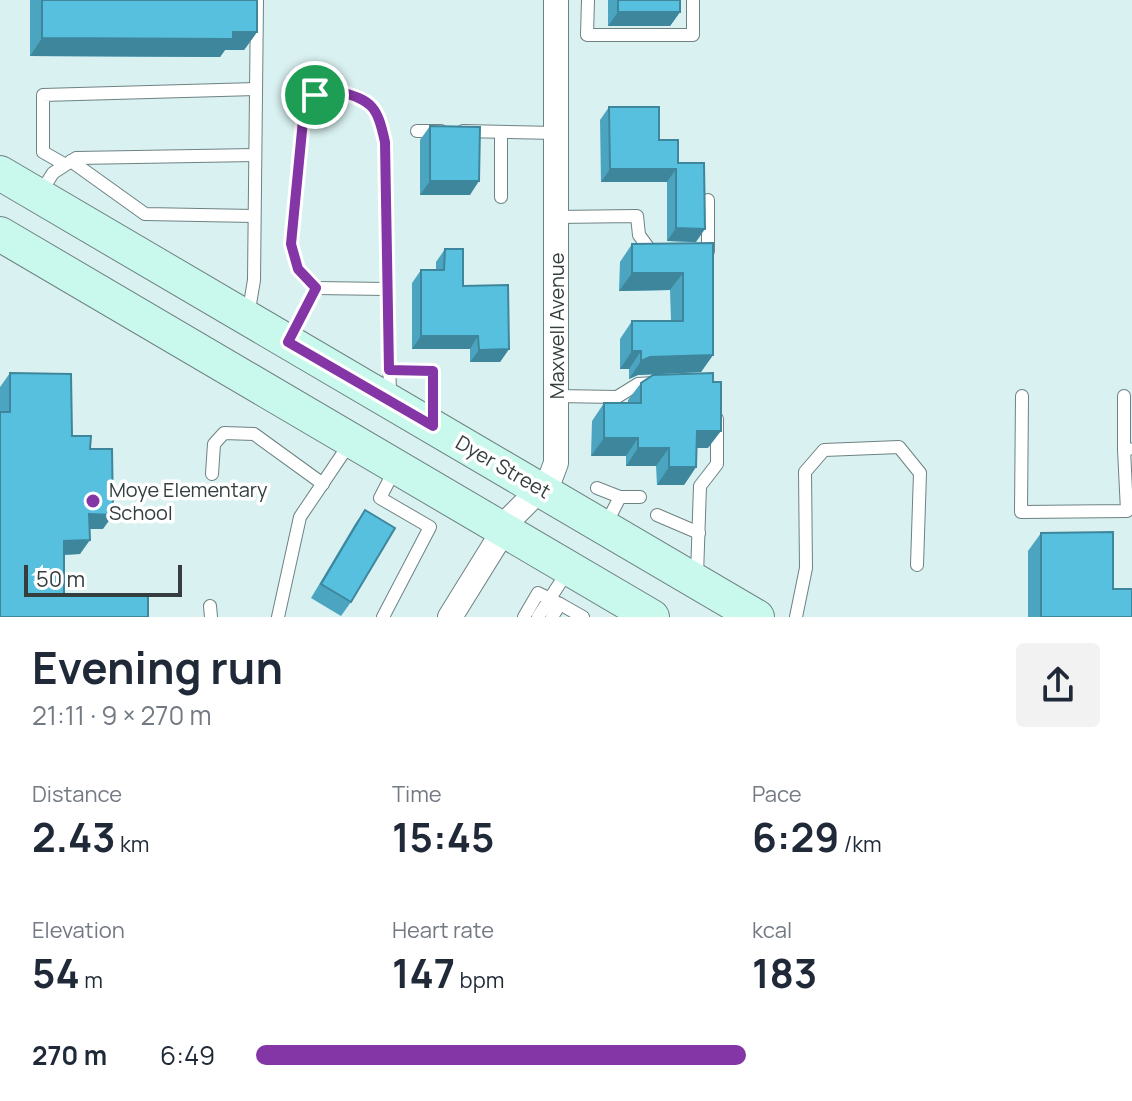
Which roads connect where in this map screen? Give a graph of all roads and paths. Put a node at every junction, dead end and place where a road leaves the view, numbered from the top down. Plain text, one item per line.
1 (257, 0) edge
2 (588, 0) edge
3 (693, 0) edge
4 (569, 12) edge
5 (256, 89) junction
6 (417, 131) dead end
7 (501, 132) junction
8 (556, 133) junction
9 (255, 155) junction
10 (68, 162) junction
11 (22, 185) edge
12 (501, 197) dead end
13 (708, 200) edge
14 (254, 216) junction
15 (556, 217) junction
16 (0, 232) edge
17 (665, 250) edge
18 (694, 251) edge
19 (316, 288) junction
20 (387, 289) junction
21 (248, 318) junction
22 (288, 342) junction
23 (668, 383) edge
24 (389, 386) junction
25 (557, 396) junction
26 (1022, 396) dead end
27 (1124, 396) dead end
28 (717, 408) edge
29 (433, 426) junction
30 (351, 440) junction
31 (1128, 449) edge
32 (212, 474) dead end
33 (323, 484) junction
34 (597, 488) dead end
35 (541, 490) junction
36 (620, 497) junction
37 (640, 497) dead end
38 (438, 511) junction
39 (657, 515) dead end
40 (604, 527) junction
41 (503, 529) junction
42 (699, 533) junction
43 (917, 565) dead end
44 (570, 568) junction
45 (696, 581) junction
46 (555, 602) junction
47 (645, 615) edge
48 (278, 617) edge
49 (383, 617) edge
50 (450, 617) edge
51 (524, 617) edge
52 (538, 617) edge
53 (552, 617) edge
54 (583, 617) edge
55 (757, 617) edge
56 (796, 617) edge

1 - 5 lane
2 - 4 lane
3 - 4 lane
4 - 8 street, Maxwell Avenue
5 - 9 lane
5 - 10 lane
6 - 7 lane
7 - 8 lane
7 - 12 lane
8 - 15 street, Maxwell Avenue
9 - 10 lane
9 - 14 lane
10 - 11 lane
10 - 14 lane
11 - 16 main road
11 - 21 main road, Dyer Street
13 - 18 lane
14 - 21 lane
15 - 17 lane
15 - 25 street, Maxwell Avenue
16 - 30 main road
19 - 20 lane
19 - 20 lane
19 - 22 lane
20 - 24 lane
21 - 22 main road, Dyer Street
22 - 24 main road, Dyer Street
23 - 25 lane
24 - 29 main road, Dyer Street
24 - 29 lane
25 - 35 street, Maxwell Avenue
26 - 31 lane
27 - 31 lane
28 - 42 lane
29 - 35 main road, Dyer Street
30 - 33 lane
30 - 38 main road
32 - 33 lane
33 - 48 lane
34 - 36 lane
35 - 40 main road, Dyer Street
35 - 41 street, Maxwell Avenue
36 - 37 lane
36 - 40 lane
38 - 41 main road
38 - 49 lane
39 - 42 lane
40 - 45 main road, Dyer Street
41 - 44 main road
41 - 50 street, Maxwell Avenue
42 - 45 lane
43 - 56 lane
44 - 46 lane
44 - 47 main road
45 - 55 main road, Dyer Street
46 - 51 lane
46 - 52 lane
46 - 53 lane
46 - 54 lane

